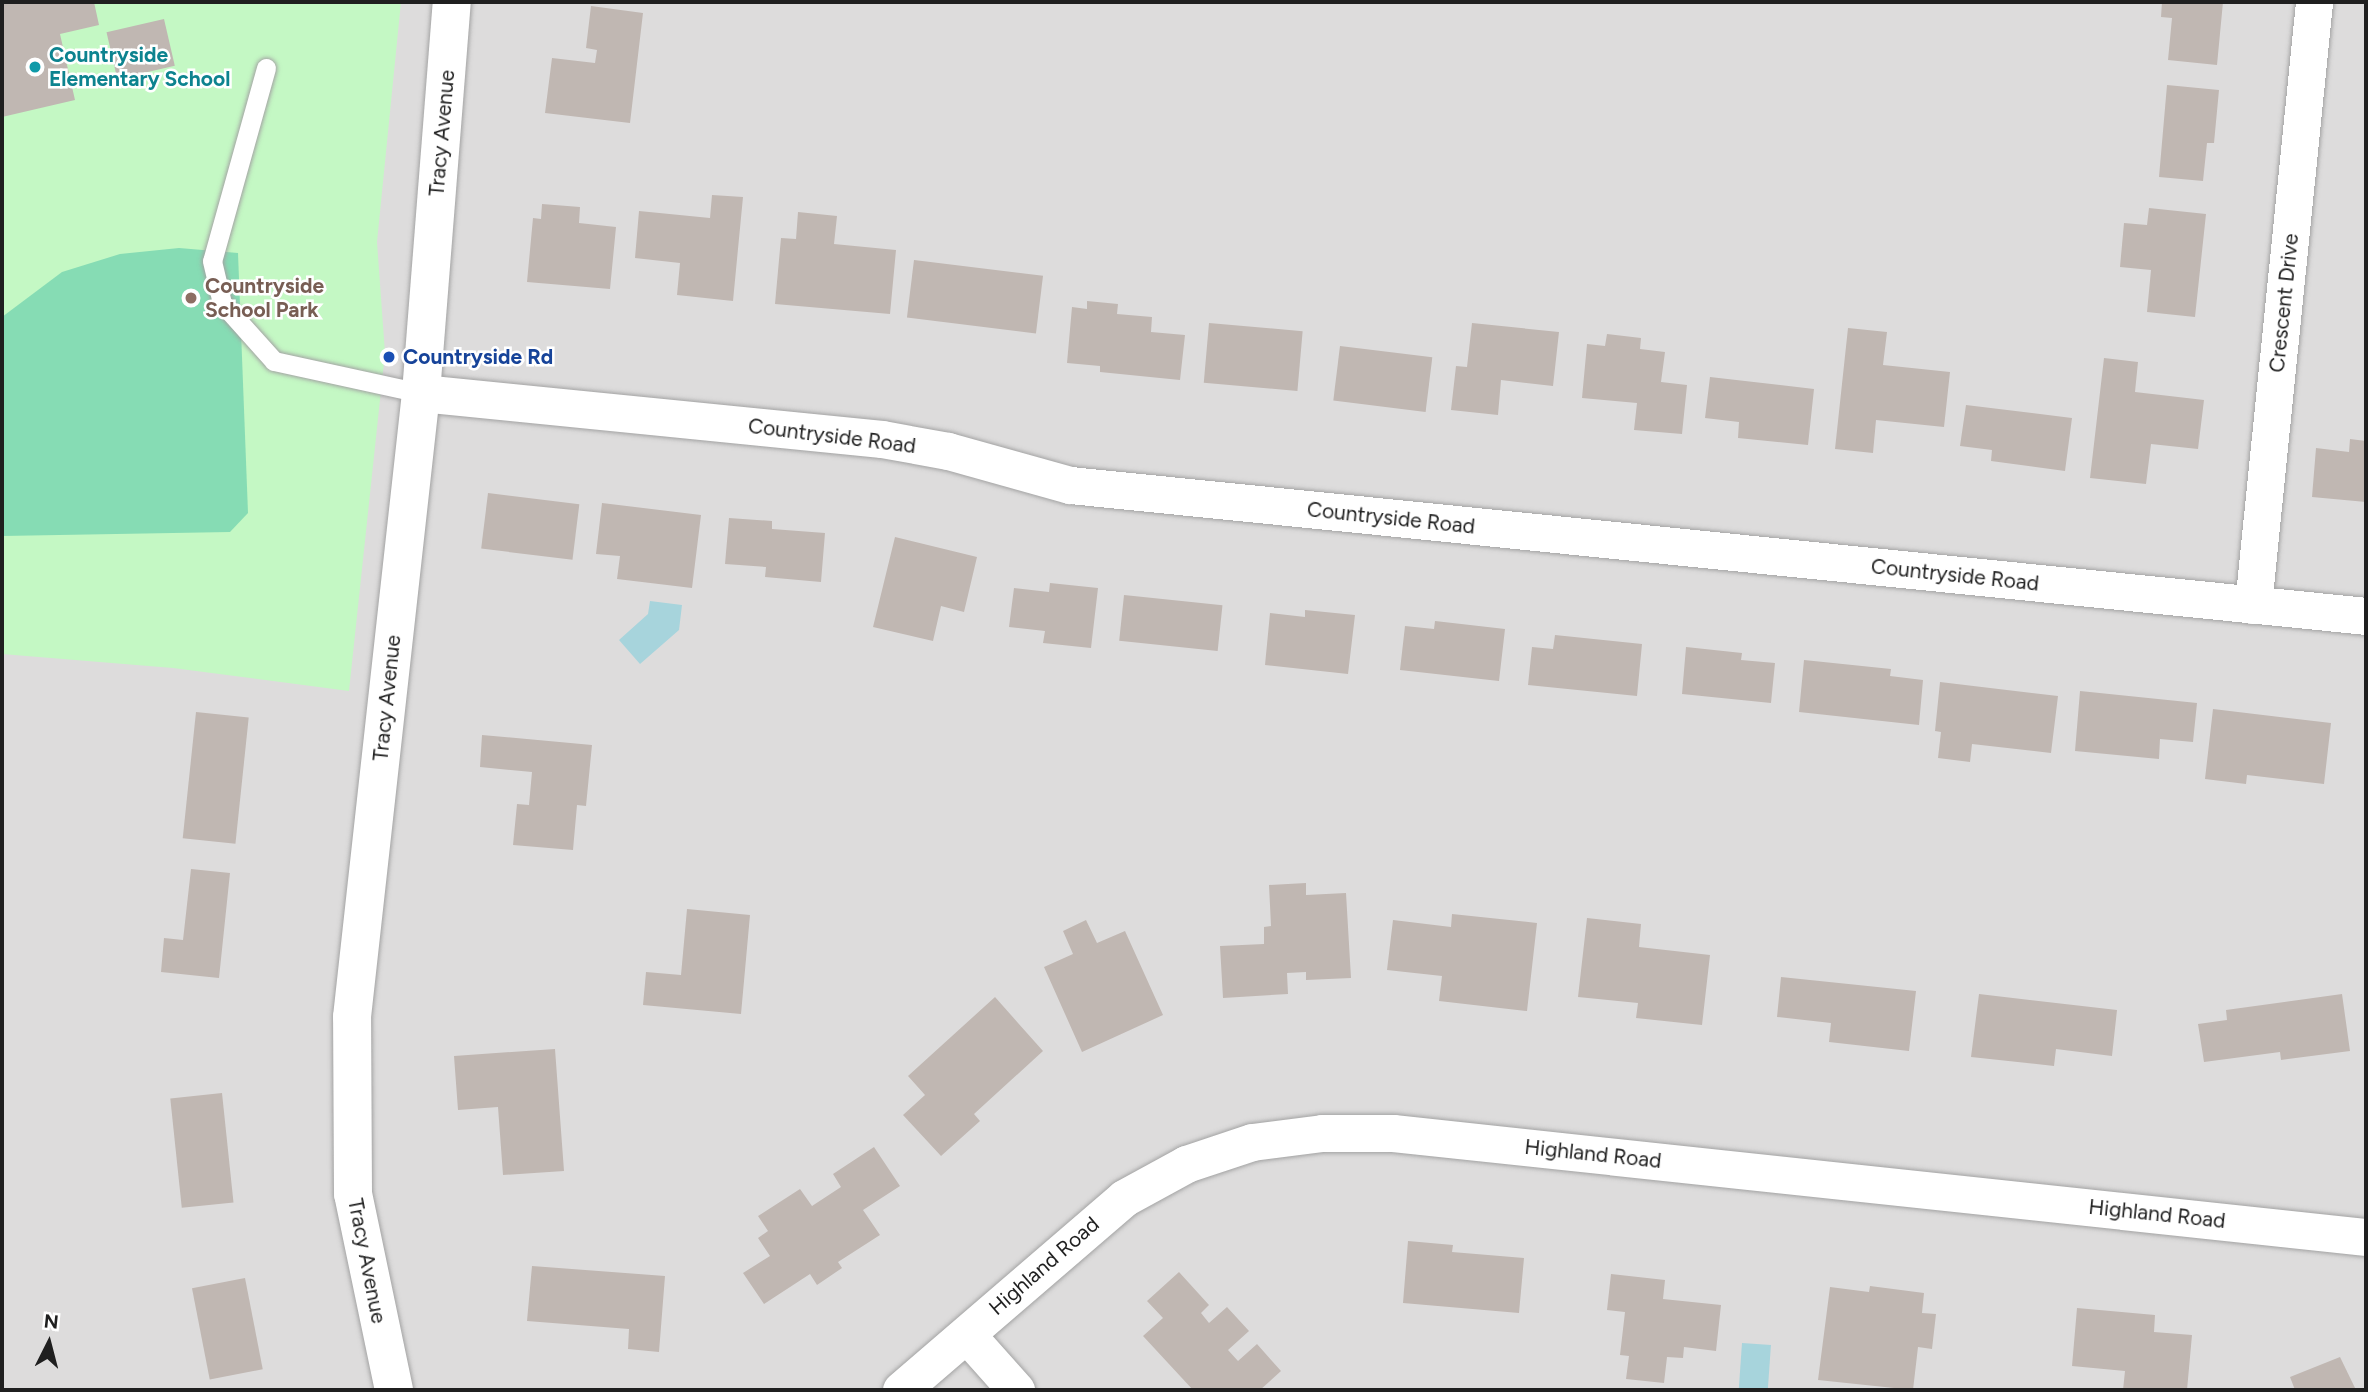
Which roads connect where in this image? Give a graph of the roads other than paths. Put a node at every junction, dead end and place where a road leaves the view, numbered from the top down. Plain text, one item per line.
1 (452, 2) edge
2 (2314, 2) edge
3 (266, 68) dead end
4 (421, 393) junction
5 (2253, 605) junction
6 (2366, 616) edge
7 (2366, 1237) edge
8 (967, 1335) junction
9 (394, 1390) edge
10 (901, 1390) edge
11 (1016, 1390) edge

1 - 4 street, Tracy Avenue
2 - 5 street, Crescent Drive
3 - 4 lane
4 - 5 street, Countryside Road
4 - 9 street, Tracy Avenue
5 - 6 street, Countryside Road
7 - 8 street, Highland Road
8 - 10 street, Highland Road
8 - 11 street

